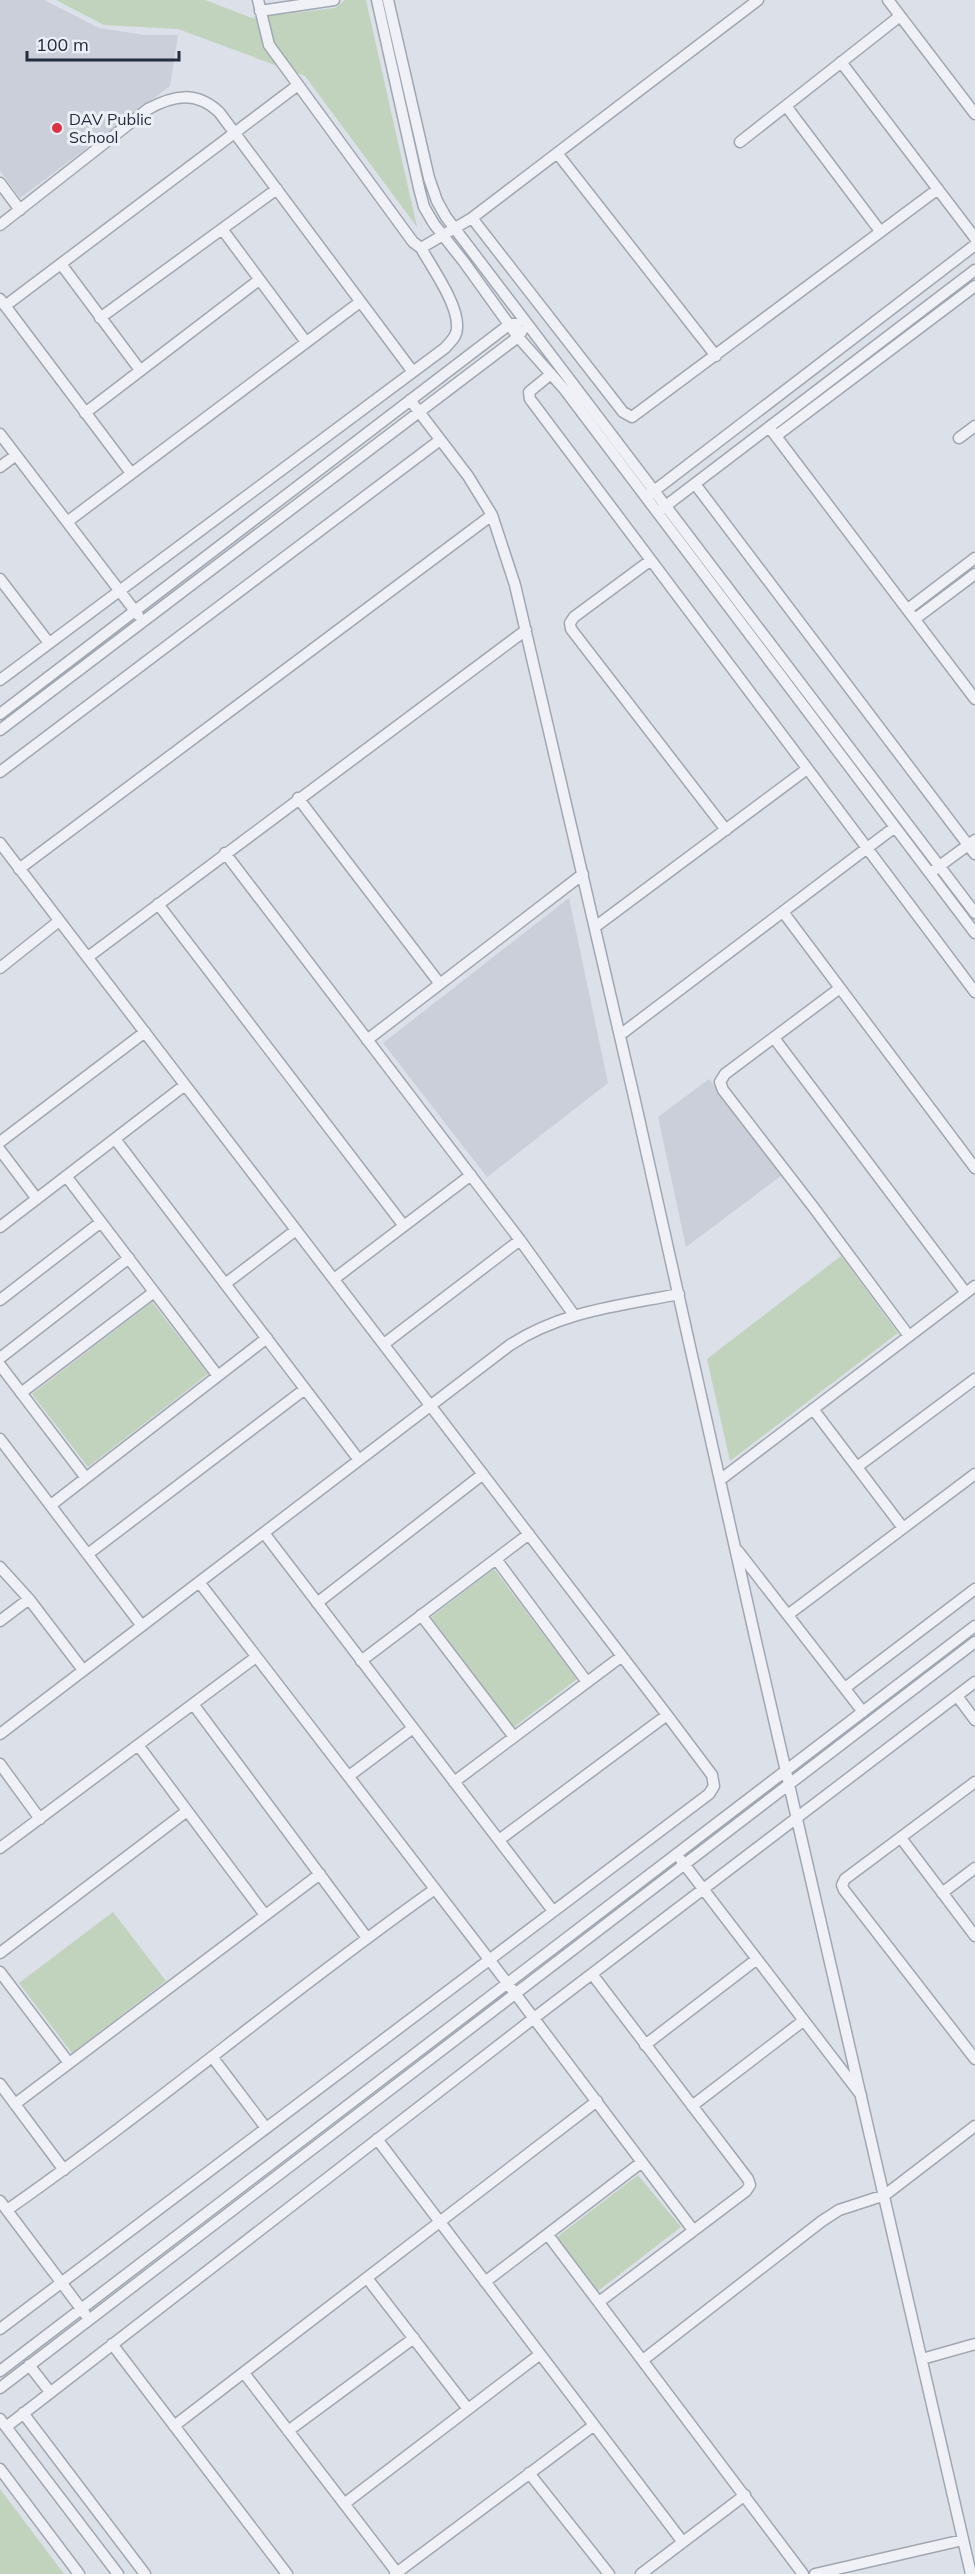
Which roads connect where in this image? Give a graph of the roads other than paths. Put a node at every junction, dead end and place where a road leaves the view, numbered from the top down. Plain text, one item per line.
1 (334, 0) edge
2 (377, 0) edge
3 (388, 0) edge
4 (888, 0) edge
5 (751, 2) edge
6 (260, 10) edge
7 (900, 16) junction
8 (841, 62) junction
9 (298, 84) junction
10 (786, 106) junction
11 (975, 114) edge
12 (235, 133) junction
13 (740, 142) dead end
14 (557, 153) junction
15 (0, 183) edge
16 (277, 189) junction
17 (938, 189) junction
18 (20, 210) junction
19 (472, 218) junction
20 (0, 225) edge
21 (455, 227) junction
22 (222, 229) junction
23 (880, 231) junction
24 (443, 236) junction
25 (975, 238) edge
26 (975, 245) edge
27 (421, 248) junction
28 (61, 264) junction
29 (975, 270) edge
30 (259, 280) junction
31 (975, 286) edge
32 (3, 302) edge
33 (360, 302) junction
34 (100, 318) junction
35 (526, 323) junction
36 (510, 324) junction
37 (861, 332) junction
38 (518, 337) junction
39 (306, 342) junction
40 (878, 352) junction
41 (716, 356) junction
42 (140, 370) junction
43 (413, 372) junction
44 (551, 374) junction
45 (410, 400) junction
46 (419, 412) junction
47 (85, 413) junction
48 (975, 426) edge
49 (769, 427) junction
50 (0, 434) edge
51 (777, 436) junction
52 (958, 438) dead end
53 (440, 440) junction
54 (16, 455) junction
55 (0, 467) edge
56 (131, 474) junction
57 (695, 484) junction
58 (655, 490) junction
59 (645, 498) junction
60 (666, 505) junction
61 (656, 513) junction
62 (492, 515) junction
63 (67, 522) junction
64 (974, 559) edge
65 (651, 560) junction
66 (975, 574) edge
67 (0, 579) edge
68 (120, 591) junction
69 (908, 609) junction
70 (135, 611) junction
71 (915, 619) junction
72 (143, 621) junction
73 (526, 630) junction
74 (49, 643) junction
75 (0, 680) edge
76 (975, 699) edge
77 (0, 714) edge
78 (0, 730) edge
79 (807, 770) junction
80 (0, 772) edge
81 (298, 798) junction
82 (895, 827) junction
83 (726, 830) junction
84 (0, 843) edge
85 (973, 847) edge
86 (866, 849) junction
87 (225, 853) junction
88 (19, 869) junction
89 (934, 869) junction
90 (583, 874) junction
91 (158, 904) junction
92 (783, 912) junction
93 (975, 913) edge
94 (59, 921) junction
95 (595, 927) junction
96 (975, 933) edge
97 (88, 957) junction
98 (0, 968) edge
99 (440, 984) junction
100 (840, 988) junction
101 (975, 992) edge
102 (145, 1032) junction
103 (620, 1035) junction
104 (774, 1038) junction
105 (367, 1040) junction
106 (186, 1084) junction
107 (115, 1139) junction
108 (0, 1142) edge
109 (0, 1150) edge
110 (975, 1168) edge
111 (471, 1175) junction
112 (66, 1176) junction
113 (37, 1199) junction
114 (101, 1222) junction
115 (404, 1226) junction
116 (0, 1227) edge
117 (296, 1230) junction
118 (520, 1240) junction
119 (129, 1257) junction
120 (334, 1279) junction
121 (225, 1284) junction
122 (970, 1290) edge
123 (154, 1292) junction
124 (679, 1294) junction
125 (0, 1300) edge
126 (574, 1315) junction
127 (909, 1336) junction
128 (267, 1338) junction
129 (384, 1344) junction
130 (0, 1358) edge
131 (0, 1365) edge
132 (218, 1376) junction
133 (975, 1379) edge
134 (305, 1389) junction
135 (21, 1393) junction
136 (431, 1406) junction
137 (813, 1409) junction
138 (0, 1438) edge
139 (360, 1460) junction
140 (857, 1467) junction
141 (975, 1473) edge
142 (483, 1474) junction
143 (86, 1478) junction
144 (720, 1480) junction
145 (51, 1505) junction
146 (903, 1528) junction
147 (264, 1533) junction
148 (529, 1534) junction
149 (735, 1548) junction
150 (88, 1554) junction
151 (496, 1558) junction
152 (0, 1567) edge
153 (199, 1582) junction
154 (975, 1589) edge
155 (29, 1599) junction
156 (317, 1603) junction
157 (789, 1614) junction
158 (421, 1615) junction
159 (0, 1621) edge
160 (142, 1626) junction
161 (975, 1626) edge
162 (975, 1642) edge
163 (622, 1656) junction
164 (256, 1657) junction
165 (362, 1660) junction
166 (83, 1670) junction
167 (587, 1682) junction
168 (975, 1682) edge
169 (845, 1688) junction
170 (957, 1696) junction
171 (193, 1704) junction
172 (863, 1712) junction
173 (667, 1715) junction
174 (975, 1720) edge
175 (848, 1724) junction
176 (413, 1728) junction
177 (0, 1734) edge
178 (855, 1734) junction
179 (514, 1737) junction
180 (138, 1745) junction
181 (0, 1764) edge
182 (786, 1771) junction
183 (349, 1776) junction
184 (454, 1782) junction
185 (975, 1782) edge
186 (789, 1784) junction
187 (187, 1811) junction
188 (798, 1816) junction
189 (40, 1819) junction
190 (901, 1838) junction
191 (498, 1840) junction
192 (0, 1848) edge
193 (681, 1860) junction
194 (975, 1868) edge
195 (320, 1874) junction
196 (435, 1889) junction
197 (704, 1890) junction
198 (942, 1893) junction
199 (553, 1911) junction
200 (266, 1915) junction
201 (975, 1936) edge
202 (367, 1938) junction
203 (0, 1953) edge
204 (489, 1959) junction
205 (756, 1959) junction
206 (0, 1972) edge
207 (592, 1974) junction
208 (512, 1989) junction
209 (534, 2018) junction
210 (803, 2021) junction
211 (645, 2044) junction
212 (213, 2058) junction
213 (975, 2059) edge
214 (69, 2063) junction
215 (0, 2084) edge
216 (863, 2098) junction
217 (597, 2101) junction
218 (15, 2104) junction
219 (692, 2106) junction
220 (975, 2126) edge
221 (266, 2128) junction
222 (376, 2139) junction
223 (642, 2162) junction
224 (64, 2170) junction
225 (885, 2194) junction
226 (3, 2206) edge
227 (441, 2222) junction
228 (693, 2230) junction
229 (548, 2235) junction
230 (367, 2278) junction
231 (485, 2282) junction
232 (62, 2283) junction
233 (599, 2302) junction
234 (85, 2314) junction
235 (0, 2329) edge
236 (414, 2338) junction
237 (112, 2344) junction
238 (975, 2344) edge
239 (539, 2355) junction
240 (922, 2358) junction
241 (643, 2360) junction
242 (29, 2365) junction
243 (0, 2371) edge
244 (244, 2373) junction
245 (0, 2388) edge
246 (50, 2392) junction
247 (468, 2409) junction
248 (23, 2413) junction
249 (3, 2423) edge
250 (174, 2426) junction
251 (593, 2426) junction
252 (288, 2431) junction
253 (0, 2469) edge
254 (529, 2473) junction
255 (745, 2495) junction
256 (344, 2504) junction
257 (963, 2540) junction
258 (682, 2541) junction
259 (79, 2574) edge
260 (118, 2574) edge
261 (145, 2574) edge
262 (287, 2574) edge
263 (397, 2574) edge
264 (609, 2574) edge
265 (641, 2574) edge
266 (803, 2574) edge
267 (815, 2574) edge
268 (971, 2574) edge

1 - 6 street
2 - 24 street
3 - 21 street
4 - 7 street
5 - 14 street
6 - 9 street
7 - 8 street
7 - 11 street
8 - 10 street
8 - 17 street
9 - 12 street
9 - 27 street
10 - 13 street
10 - 23 street
12 - 16 street
12 - 18 street
12 - 28 street
14 - 19 street
14 - 41 street
15 - 18 street
16 - 22 street
16 - 33 street
17 - 23 street
17 - 25 street
18 - 20 street
19 - 21 street
19 - 41 street
21 - 24 street
21 - 35 street
22 - 30 street
22 - 34 street
23 - 41 street
24 - 27 street
24 - 36 street
26 - 37 street
27 - 43 street
28 - 32 street
28 - 34 street
29 - 40 street
30 - 39 street
30 - 42 street
31 - 40 street
32 - 47 street
33 - 39 street
33 - 43 street
34 - 42 street
35 - 36 street
35 - 38 street
35 - 58 street
36 - 38 street
36 - 45 street
37 - 40 street
37 - 58 street
38 - 44 street
38 - 46 street
39 - 56 street
40 - 49 street
40 - 51 street
42 - 47 street
43 - 68 street
44 - 59 street
44 - 65 street
45 - 46 street
45 - 70 street
46 - 53 street
46 - 72 street
47 - 56 street
48 - 52 street
49 - 51 street
49 - 57 street
50 - 54 street
51 - 69 street
53 - 62 street
53 - 80 street
54 - 55 street
54 - 63 street
56 - 63 street
57 - 60 street
57 - 85 street
58 - 59 street
58 - 60 street
59 - 61 street
60 - 61 street
60 - 89 street
61 - 82 street
62 - 73 street
62 - 88 street
63 - 68 street
64 - 69 street
65 - 79 street
65 - 83 street
66 - 71 street
67 - 74 street
68 - 70 street
68 - 74 street
69 - 71 street
70 - 72 street
70 - 77 street
71 - 76 street
72 - 78 street
73 - 81 street
73 - 90 street
74 - 75 street
79 - 83 street
79 - 86 street
81 - 87 street
81 - 99 street
82 - 86 street
82 - 89 street
83 - 95 street
84 - 88 street
85 - 89 street
86 - 92 street
86 - 101 street
87 - 91 street
87 - 105 street
88 - 94 street
89 - 93 street
89 - 96 street
90 - 95 street
90 - 99 street
91 - 97 street
91 - 115 street
92 - 100 street
92 - 103 street
94 - 97 street
94 - 98 street
95 - 103 street
97 - 102 street
99 - 105 street
100 - 104 street
100 - 110 street
102 - 106 street
102 - 108 street
103 - 124 street
104 - 122 street
104 - 127 street
105 - 111 street
106 - 107 street
106 - 117 street
107 - 112 street
107 - 121 street
109 - 113 street
111 - 115 street
111 - 118 street
112 - 113 street
112 - 114 street
113 - 116 street
114 - 119 street
114 - 125 street
115 - 120 street
117 - 120 street
117 - 121 street
118 - 126 street
118 - 129 street
119 - 123 street
119 - 130 street
120 - 129 street
121 - 128 street
122 - 127 street
123 - 132 street
123 - 135 street
124 - 126 street
124 - 144 street
126 - 136 street
127 - 137 street
128 - 132 street
128 - 134 street
129 - 136 street
131 - 135 street
132 - 143 street
133 - 140 street
134 - 139 street
134 - 150 street
135 - 143 street
136 - 139 street
136 - 142 street
137 - 140 street
137 - 144 street
138 - 145 street
139 - 147 street
140 - 146 street
141 - 146 street
142 - 148 street
142 - 156 street
143 - 145 street
144 - 149 street
145 - 150 street
146 - 157 street
147 - 153 street
147 - 156 street
148 - 151 street
148 - 163 street
149 - 157 street
149 - 182 street
150 - 160 street
151 - 158 street
151 - 167 street
152 - 155 street
153 - 160 street
153 - 164 street
154 - 169 street
155 - 159 street
155 - 166 street
156 - 165 street
157 - 169 street
158 - 165 street
158 - 179 street
160 - 166 street
161 - 172 street
162 - 178 street
163 - 167 street
163 - 173 street
164 - 171 street
164 - 183 street
165 - 176 street
166 - 177 street
167 - 179 street
168 - 170 street
169 - 172 street
170 - 174 street
170 - 188 street
171 - 180 street
171 - 195 street
172 - 175 street
173 - 191 street
173 - 199 street
175 - 178 street
175 - 182 street
176 - 183 street
176 - 184 street
178 - 186 street
179 - 184 street
180 - 187 street
180 - 189 street
181 - 189 street
182 - 186 street
182 - 193 street
183 - 196 street
184 - 191 street
185 - 190 street
186 - 188 street
186 - 193 street
187 - 200 street
187 - 203 street
188 - 197 street
188 - 216 street
189 - 192 street
190 - 198 street
190 - 213 street
191 - 199 street
193 - 197 street
193 - 208 street
194 - 198 street
195 - 200 street
195 - 202 street
196 - 202 street
196 - 204 street
197 - 205 street
197 - 207 street
198 - 201 street
199 - 204 street
200 - 214 street
202 - 212 street
204 - 208 street
204 - 221 street
205 - 210 street
205 - 211 street
206 - 214 street
207 - 209 street
207 - 211 street
208 - 209 street
208 - 234 street
209 - 217 street
209 - 222 street
210 - 216 street
210 - 219 street
211 - 219 street
212 - 221 street
212 - 224 street
214 - 218 street
215 - 218 street
216 - 225 street
217 - 223 street
217 - 227 street
218 - 224 street
219 - 228 street
220 - 225 street
221 - 232 street
222 - 227 street
222 - 237 street
223 - 228 street
223 - 229 street
224 - 226 street
225 - 240 street
225 - 241 street
226 - 232 street
227 - 230 street
227 - 231 street
228 - 233 street
229 - 231 street
229 - 233 street
230 - 236 street
230 - 244 street
231 - 239 street
232 - 234 street
232 - 235 street
233 - 241 street
234 - 242 street
234 - 243 street
236 - 247 street
236 - 252 street
237 - 246 street
237 - 250 street
238 - 240 street
239 - 247 street
239 - 251 street
240 - 257 street
241 - 255 street
242 - 245 street
242 - 246 street
244 - 250 street
244 - 252 street
246 - 248 street
247 - 256 street
248 - 249 street
248 - 261 street
249 - 260 street
250 - 262 street
251 - 254 street
251 - 258 street
252 - 256 street
253 - 259 street
254 - 263 street
254 - 264 street
255 - 258 street
255 - 266 street
256 - 263 street
257 - 267 street
257 - 268 street
258 - 265 street

